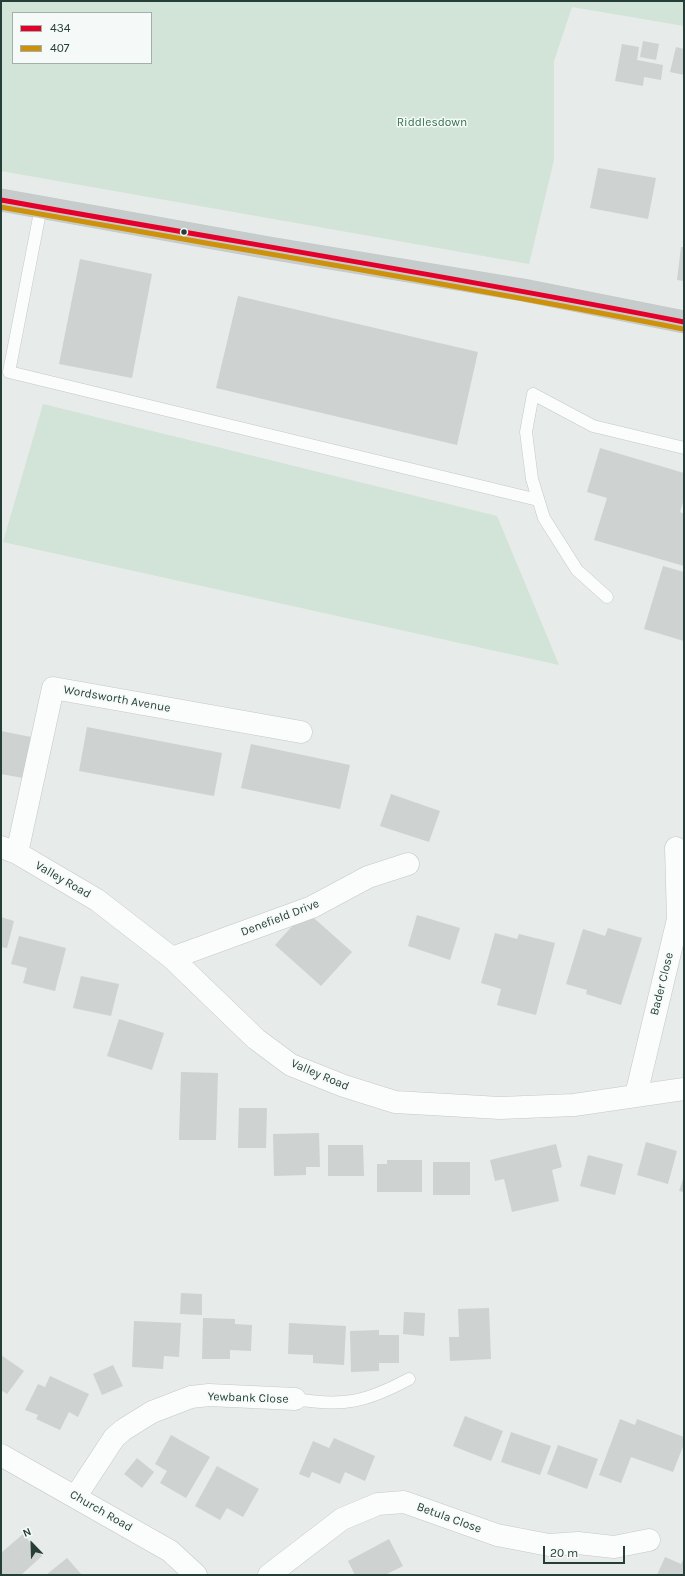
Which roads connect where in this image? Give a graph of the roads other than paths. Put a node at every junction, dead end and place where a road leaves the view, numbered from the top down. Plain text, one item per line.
1 (1, 200) edge
2 (41, 207) junction
3 (684, 322) edge
4 (684, 448) edge
5 (538, 500) junction
6 (607, 597) dead end
7 (301, 732) dead end
8 (676, 848) dead end
9 (9, 850) edge
10 (408, 864) dead end
11 (172, 958) junction
12 (684, 1089) edge
13 (636, 1096) junction
14 (409, 1379) dead end
15 (295, 1399) joint
16 (1, 1455) edge
17 (76, 1496) junction
18 (649, 1540) dead end
19 (196, 1575) edge
20 (269, 1575) edge

1 - 2 highway
2 - 3 highway
2 - 5 lane
4 - 5 lane
5 - 6 lane
7 - 9 street, Wordsworth Avenue
8 - 13 street, Bader Close
9 - 11 street, Valley Road
10 - 11 street, Denefield Drive
11 - 13 street, Valley Road
12 - 13 street, Valley Road
14 - 15 lane
15 - 17 street, Yewbank Close
16 - 17 street, Church Road
17 - 19 street, Church Road
18 - 20 street, Betula Close

